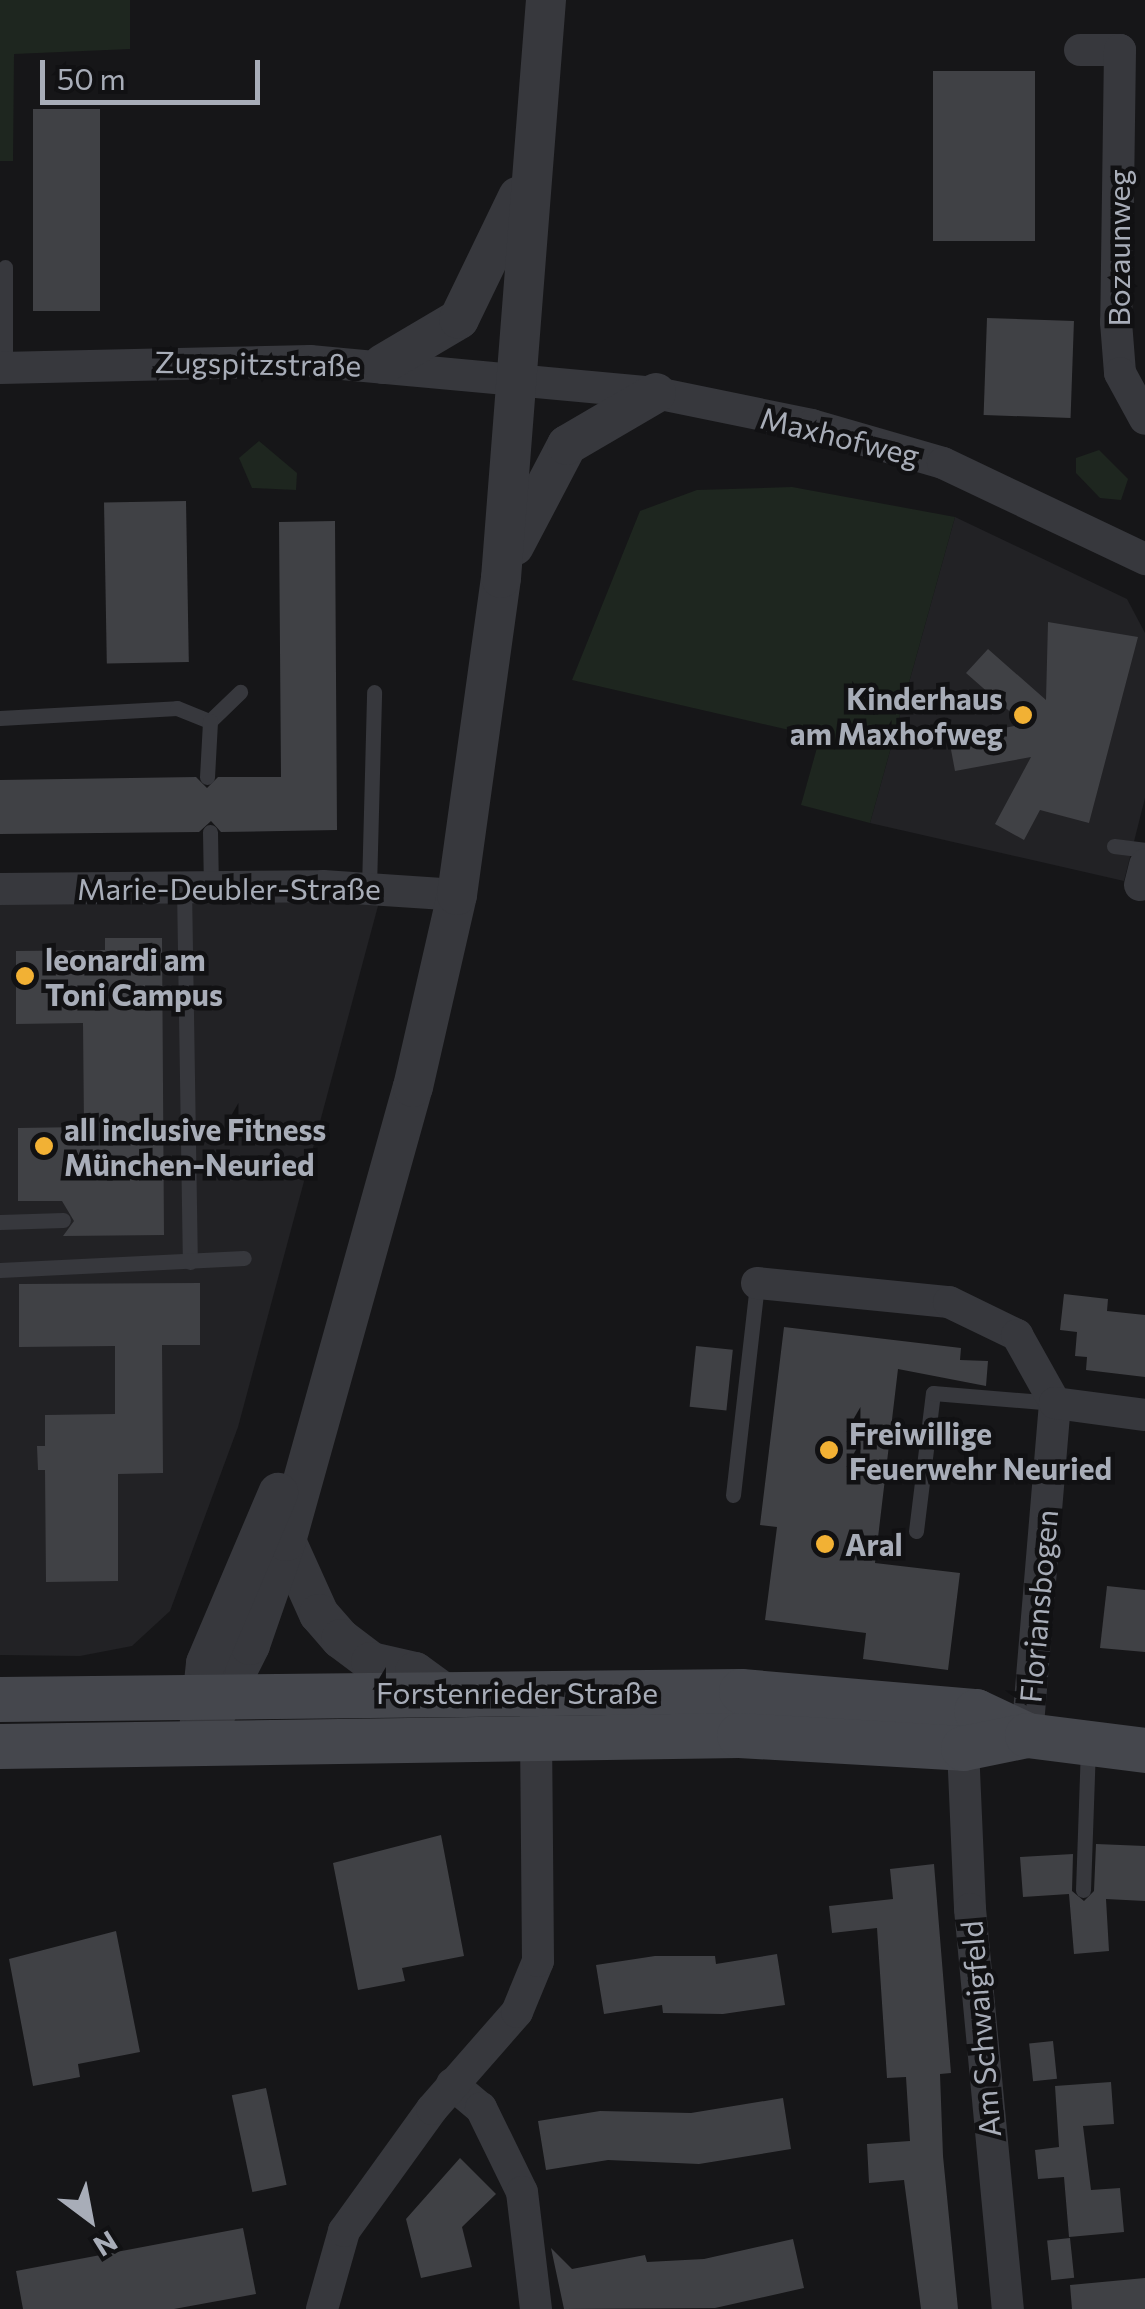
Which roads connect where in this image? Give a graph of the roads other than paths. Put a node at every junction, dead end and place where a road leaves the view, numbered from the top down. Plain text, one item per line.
1 (546, 0) edge
2 (1080, 50) dead end
3 (532, 166) junction
4 (5, 267) dead end
5 (384, 364) junction
6 (2, 367) edge
7 (516, 377) junction
8 (656, 393) junction
9 (1145, 419) edge
10 (1145, 560) edge
11 (501, 578) junction
12 (240, 692) dead end
13 (374, 692) dead end
14 (0, 718) edge
15 (210, 721) junction
16 (207, 777) dead end
17 (210, 832) dead end
18 (1114, 846) dead end
19 (1145, 850) edge
20 (198, 887) junction
21 (369, 888) junction
22 (0, 889) edge
23 (457, 894) junction
24 (63, 1220) dead end
25 (0, 1222) edge
26 (244, 1258) dead end
27 (190, 1262) junction
28 (0, 1270) edge
29 (757, 1283) joint
30 (342, 1342) junction
31 (1055, 1403) junction
32 (1145, 1414) edge
33 (733, 1496) dead end
34 (916, 1531) dead end
35 (286, 1540) junction
36 (440, 1690) junction
37 (214, 1695) junction
38 (0, 1698) edge
39 (536, 1713) junction
40 (1027, 1736) junction
41 (1089, 1743) junction
42 (199, 1744) junction
43 (0, 1746) edge
44 (964, 1748) junction
45 (1145, 1750) edge
46 (1083, 1890) dead end
47 (452, 2084) junction
48 (322, 2309) edge
49 (536, 2309) edge
50 (1008, 2309) edge

1 - 3 street
2 - 9 street, Bozaunweg
3 - 5 street
3 - 7 street
4 - 6 lane
5 - 6 street, Zugspitzstraße
5 - 7 street, Zugspitzstraße
7 - 8 street, Maxhofweg
7 - 11 street
8 - 10 street, Maxhofweg
8 - 11 street
11 - 23 street
12 - 15 lane
13 - 21 lane
14 - 15 lane
15 - 16 lane
17 - 20 lane
18 - 19 lane
20 - 21 street, Marie-Deubler-Straße
20 - 22 street, Marie-Deubler-Straße
20 - 27 lane
21 - 23 street, Marie-Deubler-Straße
23 - 30 street
24 - 25 lane
26 - 27 lane
27 - 28 lane
29 - 31 street
29 - 33 lane
30 - 35 street
30 - 37 street
31 - 32 street
31 - 34 lane
31 - 40 street, Floriansbogen
35 - 36 street
35 - 37 street
36 - 37 main road, Forstenrieder Straße
36 - 39 main road, Forstenrieder Straße
37 - 38 main road, Forstenrieder Straße
37 - 42 street
39 - 40 main road, Forstenrieder Straße
39 - 42 main road, Forstenrieder Straße
39 - 44 main road, Forstenrieder Straße
39 - 47 street
40 - 41 main road, Forstenrieder Straße
40 - 44 main road, Forstenrieder Straße
41 - 45 main road, Forstenrieder Straße
41 - 46 lane
42 - 43 main road, Forstenrieder Straße
44 - 50 street, Am Schwaigfeld
47 - 48 street
47 - 49 street

